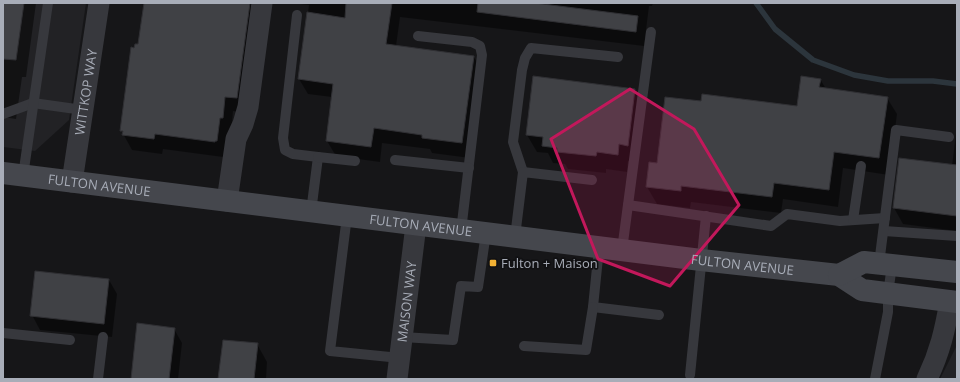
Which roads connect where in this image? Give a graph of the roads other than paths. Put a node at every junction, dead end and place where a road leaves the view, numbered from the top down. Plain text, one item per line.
1 (48, 3) edge
2 (99, 3) edge
3 (262, 3) edge
4 (297, 15) dead end
5 (651, 32) dead end
6 (418, 36) dead end
7 (618, 57) dead end
8 (33, 103) junction
9 (82, 110) junction
10 (3, 114) edge
11 (949, 137) dead end
12 (318, 157) junction
13 (395, 160) dead end
14 (355, 161) dead end
15 (861, 166) dead end
16 (469, 168) junction
17 (523, 172) junction
18 (13, 174) edge
19 (592, 180) dead end
20 (72, 182) junction
21 (227, 201) junction
22 (628, 205) junction
23 (310, 212) junction
24 (347, 216) junction
25 (706, 216) junction
26 (885, 218) junction
27 (853, 220) junction
28 (416, 225) junction
29 (461, 230) junction
30 (884, 231) junction
31 (486, 233) junction
32 (957, 236) edge
33 (515, 237) junction
34 (599, 248) junction
35 (622, 250) junction
36 (701, 260) junction
37 (885, 264) junction
38 (957, 272) edge
39 (839, 275) junction
40 (888, 294) junction
41 (953, 302) edge
42 (593, 307) junction
43 (659, 315) dead end
44 (3, 333) edge
45 (103, 337) dead end
46 (402, 337) junction
47 (70, 340) dead end
48 (524, 346) dead end
49 (400, 358) junction
50 (690, 375) dead end
51 (98, 379) edge
52 (397, 379) edge
53 (875, 379) edge
54 (927, 379) edge

1 - 8 lane
2 - 9 street, WITTKOP WAY
3 - 21 street
4 - 12 lane
5 - 22 lane
6 - 16 lane
7 - 17 lane
8 - 9 lane
8 - 10 lane
8 - 18 lane
9 - 20 street, WITTKOP WAY
11 - 26 lane
12 - 14 lane
12 - 23 lane
13 - 16 lane
15 - 27 lane
16 - 29 lane
17 - 19 lane
17 - 33 lane
18 - 20 main road, FULTON AVENUE
20 - 21 main road, FULTON AVENUE
21 - 23 main road, FULTON AVENUE
22 - 25 lane
22 - 35 lane
23 - 24 main road, FULTON AVENUE
24 - 28 main road, FULTON AVENUE
24 - 49 lane
25 - 27 lane
25 - 36 lane
26 - 27 lane
26 - 30 lane
28 - 29 main road, FULTON AVENUE
28 - 46 street, MAISON WAY
29 - 31 main road, FULTON AVENUE
30 - 32 lane
30 - 37 lane
31 - 33 main road, FULTON AVENUE
31 - 46 lane
33 - 34 main road, FULTON AVENUE
34 - 35 main road, FULTON AVENUE
34 - 42 lane
35 - 36 main road, FULTON AVENUE
36 - 39 main road, FULTON AVENUE
36 - 50 lane
37 - 38 main road
37 - 39 main road
37 - 40 lane
39 - 40 main road, FULTON AVENUE
40 - 41 main road, FULTON AVENUE
40 - 53 lane
41 - 54 street
42 - 43 lane
42 - 48 lane
44 - 47 lane
45 - 51 lane
46 - 49 street, MAISON WAY
49 - 52 street, MAISON WAY

